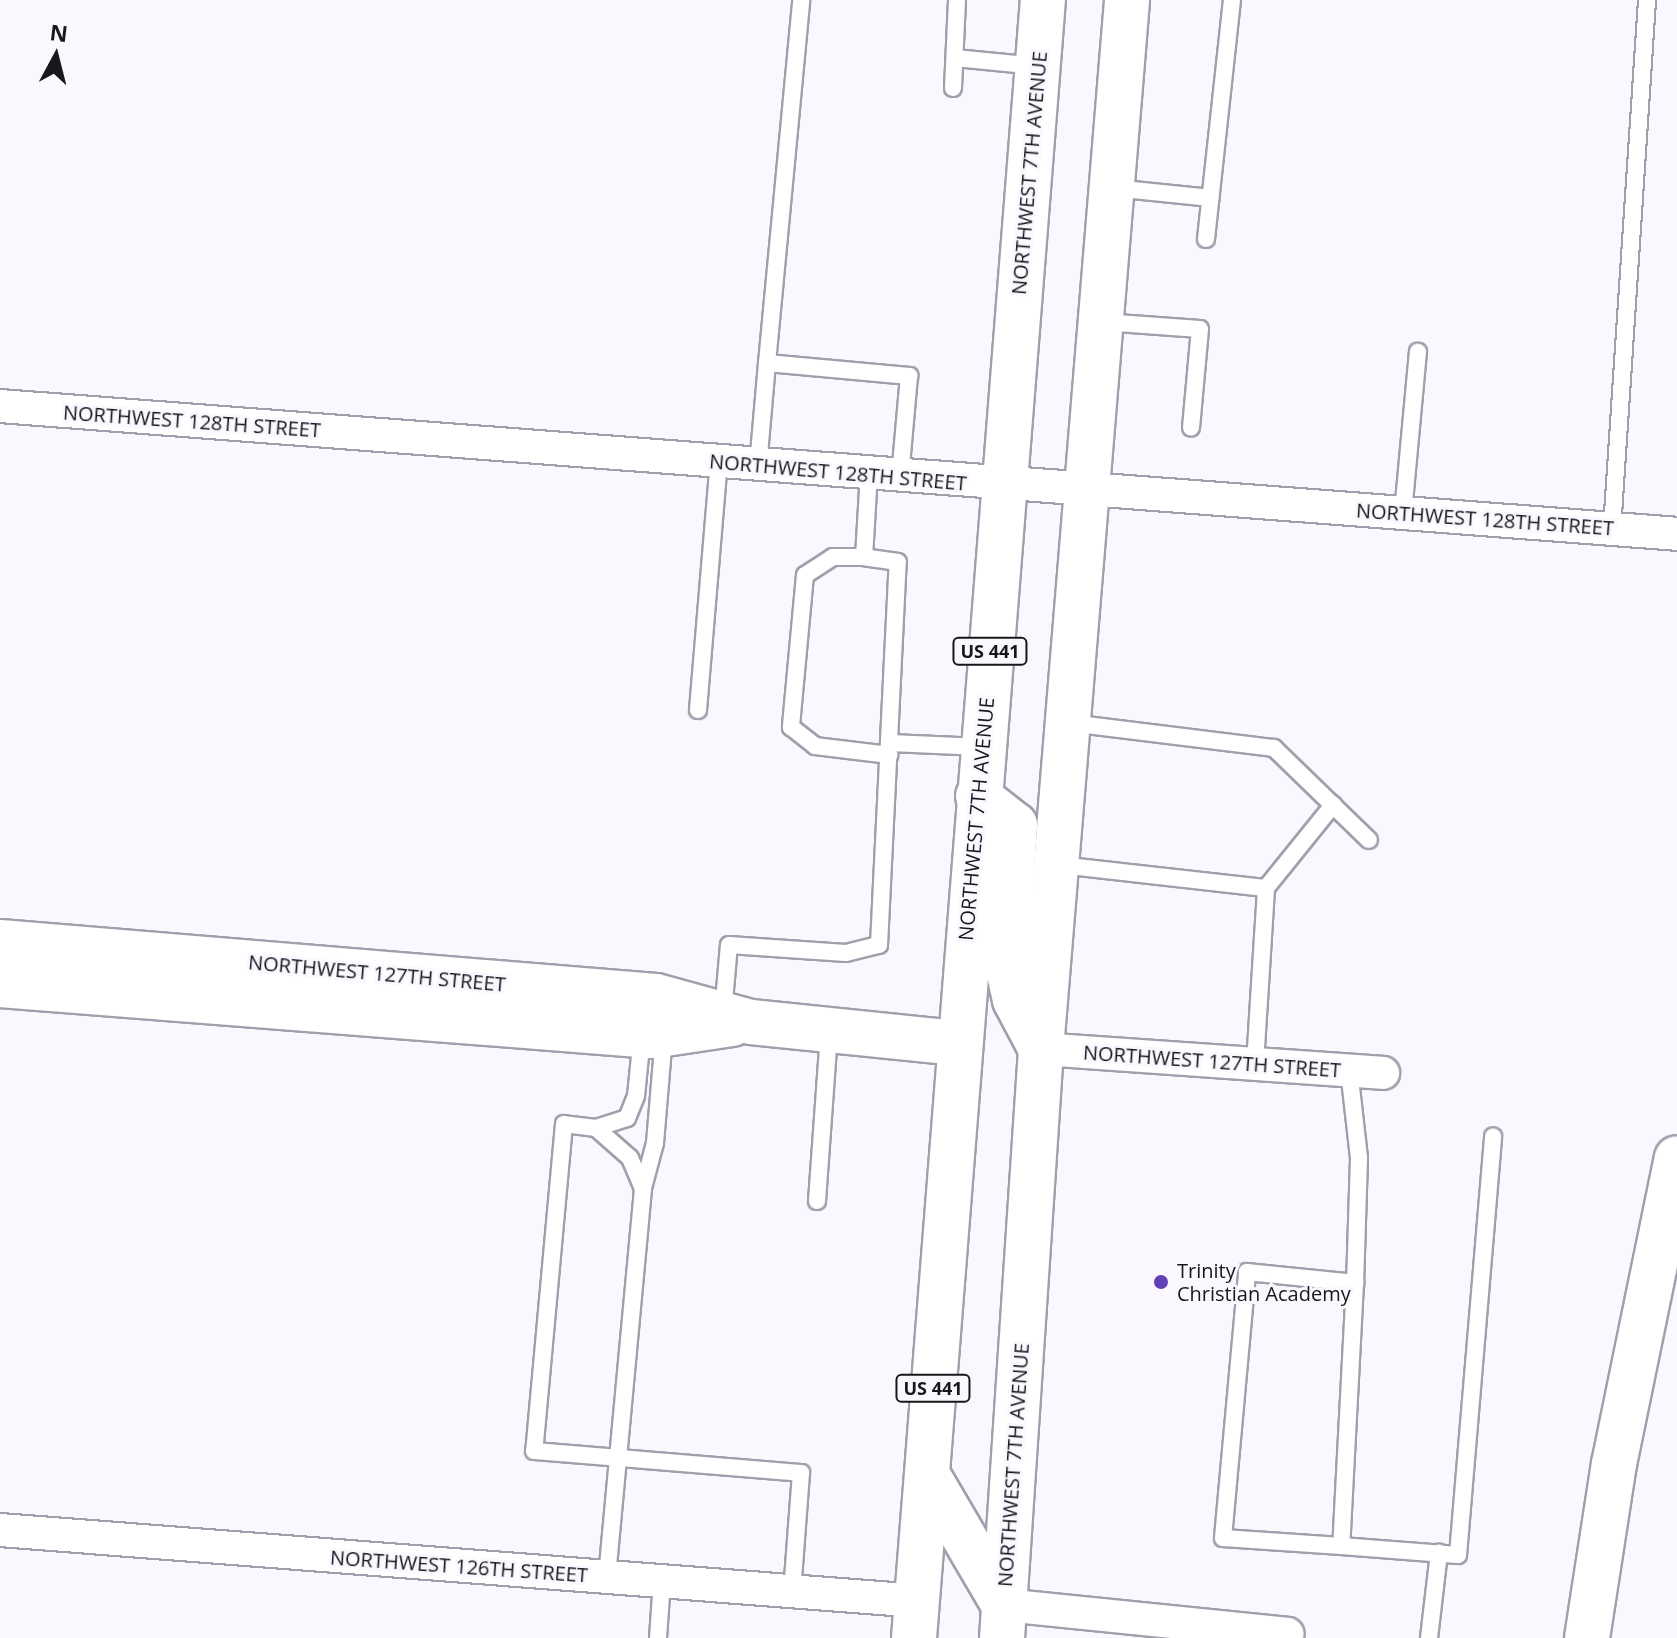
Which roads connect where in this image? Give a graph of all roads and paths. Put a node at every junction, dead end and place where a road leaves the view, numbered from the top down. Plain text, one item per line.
1 (801, 0) edge
2 (957, 0) edge
3 (1043, 0) edge
4 (1104, 0) edge
5 (1127, 0) edge
6 (1232, 0) edge
7 (1647, 0) edge
8 (955, 58) junction
9 (1122, 59) junction
10 (1037, 66) junction
11 (953, 88) dead end
12 (1112, 188) junction
13 (1210, 198) junction
14 (1206, 239) dead end
15 (1103, 322) junction
16 (1418, 352) dead end
17 (767, 363) junction
18 (0, 406) edge
19 (1191, 428) dead end
20 (719, 462) junction
21 (758, 466) junction
22 (885, 475) junction
23 (1003, 485) junction
24 (1090, 490) junction
25 (1403, 513) junction
26 (1612, 529) junction
27 (1677, 534) edge
28 (864, 557) junction
29 (698, 710) dead end
30 (1070, 723) junction
31 (982, 747) junction
32 (889, 749) junction
33 (978, 796) junction
34 (1333, 805) junction
35 (1369, 840) dead end
36 (1058, 865) junction
37 (1266, 888) junction
38 (0, 942) edge
39 (0, 985) edge
40 (737, 1018) junction
41 (829, 1030) junction
42 (654, 1035) junction
43 (958, 1043) junction
44 (1041, 1049) junction
45 (1255, 1064) junction
46 (1349, 1070) junction
47 (1383, 1073) dead end
48 (596, 1128) junction
49 (1493, 1136) dead end
50 (1677, 1158) edge
51 (643, 1188) junction
52 (817, 1201) dead end
53 (1355, 1283) junction
54 (618, 1459) junction
55 (927, 1474) junction
56 (0, 1530) edge
57 (1341, 1546) junction
58 (1439, 1553) junction
59 (607, 1577) junction
60 (662, 1581) junction
61 (792, 1592) junction
62 (916, 1620) edge
63 (1003, 1622) edge
64 (1288, 1634) dead end
65 (658, 1638) edge
66 (1429, 1638) edge
67 (1587, 1638) edge

1 - 17 lane
2 - 8 lane
3 - 10 main road, NORTHWEST 7TH AVENUE / US 441
4 - 9 main road
5 - 9 main road, NORTHWEST 7TH AVENUE
6 - 13 lane
7 - 26 lane
8 - 10 lane
8 - 11 lane
9 - 12 main road, NORTHWEST 7TH AVENUE
10 - 23 main road, NORTHWEST 7TH AVENUE / US 441
12 - 13 lane
12 - 15 main road, NORTHWEST 7TH AVENUE
13 - 14 lane
15 - 19 lane
15 - 24 main road, NORTHWEST 7TH AVENUE
16 - 25 lane
17 - 21 lane
17 - 22 lane
18 - 20 street, NORTHWEST 128TH STREET
20 - 21 street, NORTHWEST 128TH STREET
20 - 29 lane
21 - 22 street, NORTHWEST 128TH STREET
22 - 23 street, NORTHWEST 128TH STREET
22 - 28 lane
23 - 24 street, NORTHWEST 128TH STREET
23 - 31 main road, NORTHWEST 7TH AVENUE / US 441
24 - 25 street, NORTHWEST 128TH STREET
24 - 30 main road, NORTHWEST 7TH AVENUE
25 - 26 street, NORTHWEST 128TH STREET
26 - 27 street, NORTHWEST 128TH STREET
28 - 32 lane
28 - 32 lane
30 - 34 lane
30 - 36 main road, NORTHWEST 7TH AVENUE
31 - 32 lane
31 - 33 main road, NORTHWEST 7TH AVENUE / US 441
32 - 40 lane
33 - 43 main road, NORTHWEST 7TH AVENUE / US 441
33 - 44 main road
34 - 35 lane
34 - 37 lane
36 - 37 lane
36 - 44 main road, NORTHWEST 7TH AVENUE
37 - 45 lane
38 - 40 main road, NORTHWEST 127TH STREET
39 - 42 main road, NORTHWEST 127TH STREET
40 - 41 main road, NORTHWEST 127TH STREET
40 - 42 main road, NORTHWEST 127TH STREET
41 - 43 main road, NORTHWEST 127TH STREET
41 - 52 lane
42 - 48 lane
42 - 51 lane
43 - 55 main road, NORTHWEST 7TH AVENUE / US 441
44 - 45 street, NORTHWEST 127TH STREET
44 - 63 main road, NORTHWEST 7TH AVENUE
45 - 46 street, NORTHWEST 127TH STREET
46 - 47 street, NORTHWEST 127TH STREET
46 - 53 lane
48 - 51 lane
48 - 54 lane
49 - 58 lane
50 - 67 main road
51 - 54 lane
53 - 57 lane
53 - 57 lane
54 - 59 lane
54 - 61 lane
55 - 62 main road, NORTHWEST 7TH AVENUE / US 441
55 - 63 main road
56 - 59 street, NORTHWEST 126TH STREET
57 - 58 lane
58 - 66 lane
59 - 60 street, NORTHWEST 126TH STREET
60 - 61 street, NORTHWEST 126TH STREET
60 - 65 lane
61 - 62 street, NORTHWEST 126TH STREET
63 - 64 street

